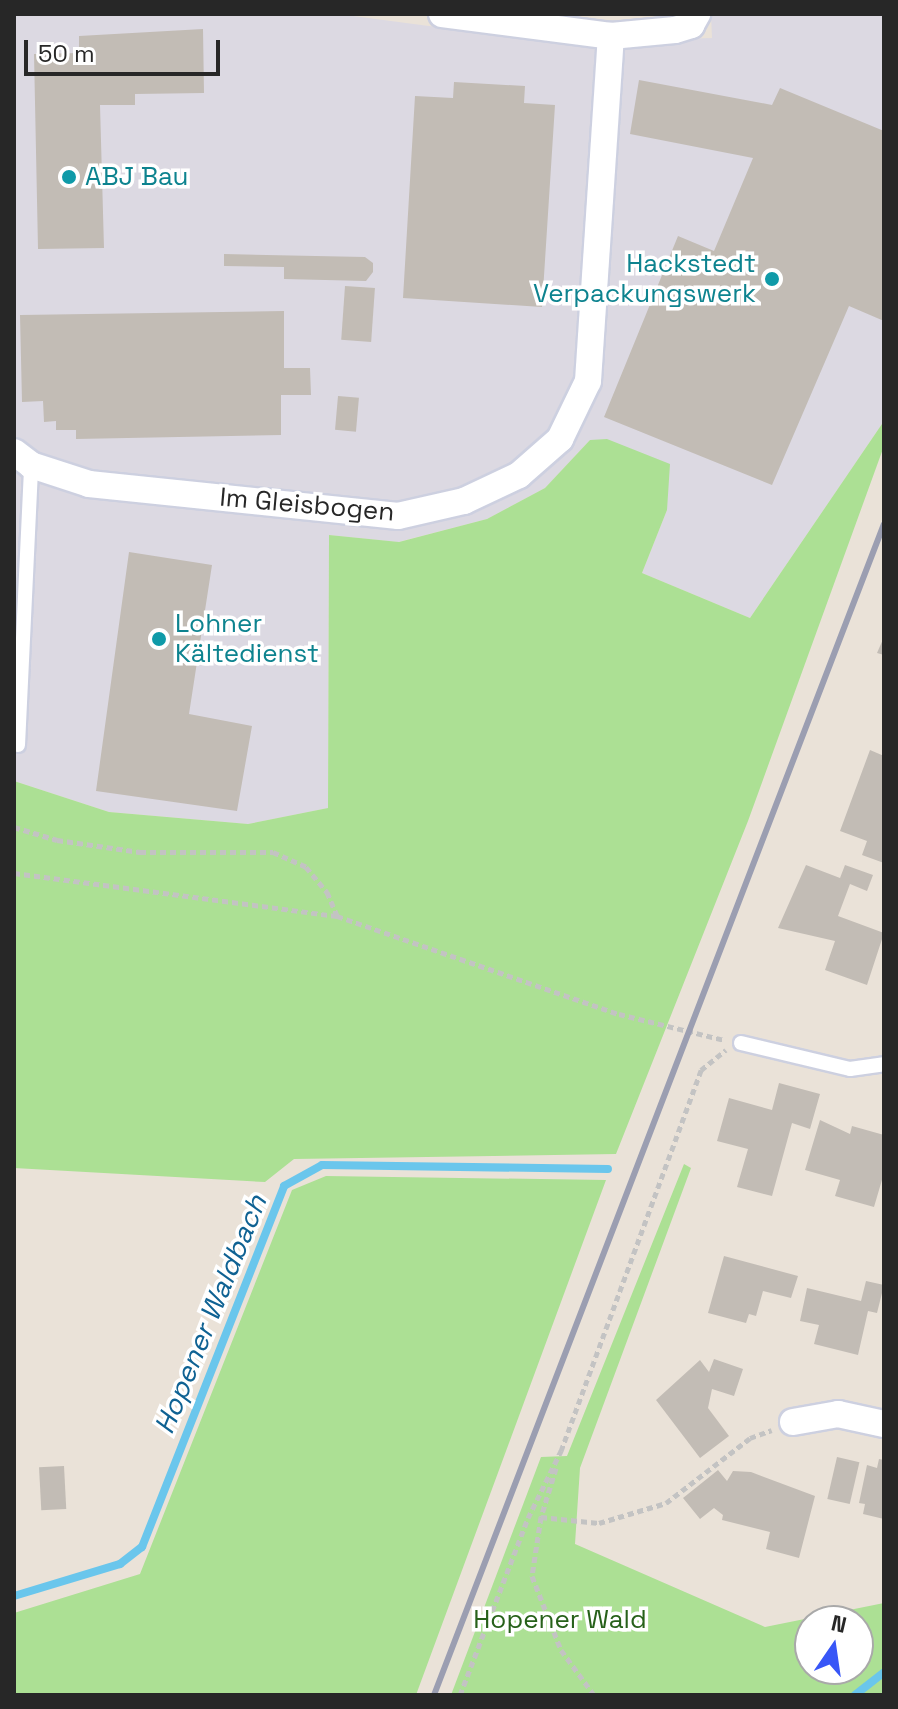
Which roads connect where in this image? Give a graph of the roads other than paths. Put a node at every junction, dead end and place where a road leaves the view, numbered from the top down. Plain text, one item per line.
1 (442, 14) edge
2 (697, 14) edge
3 (611, 36) junction
4 (23, 459) edge
5 (18, 745) dead end
6 (741, 1043) road end
7 (884, 1064) edge
8 (793, 1422) road end
9 (884, 1424) edge

1 - 3 street
2 - 3 street
3 - 4 street, Im Gleisbogen
4 - 5 lane
6 - 7 lane
8 - 9 street

